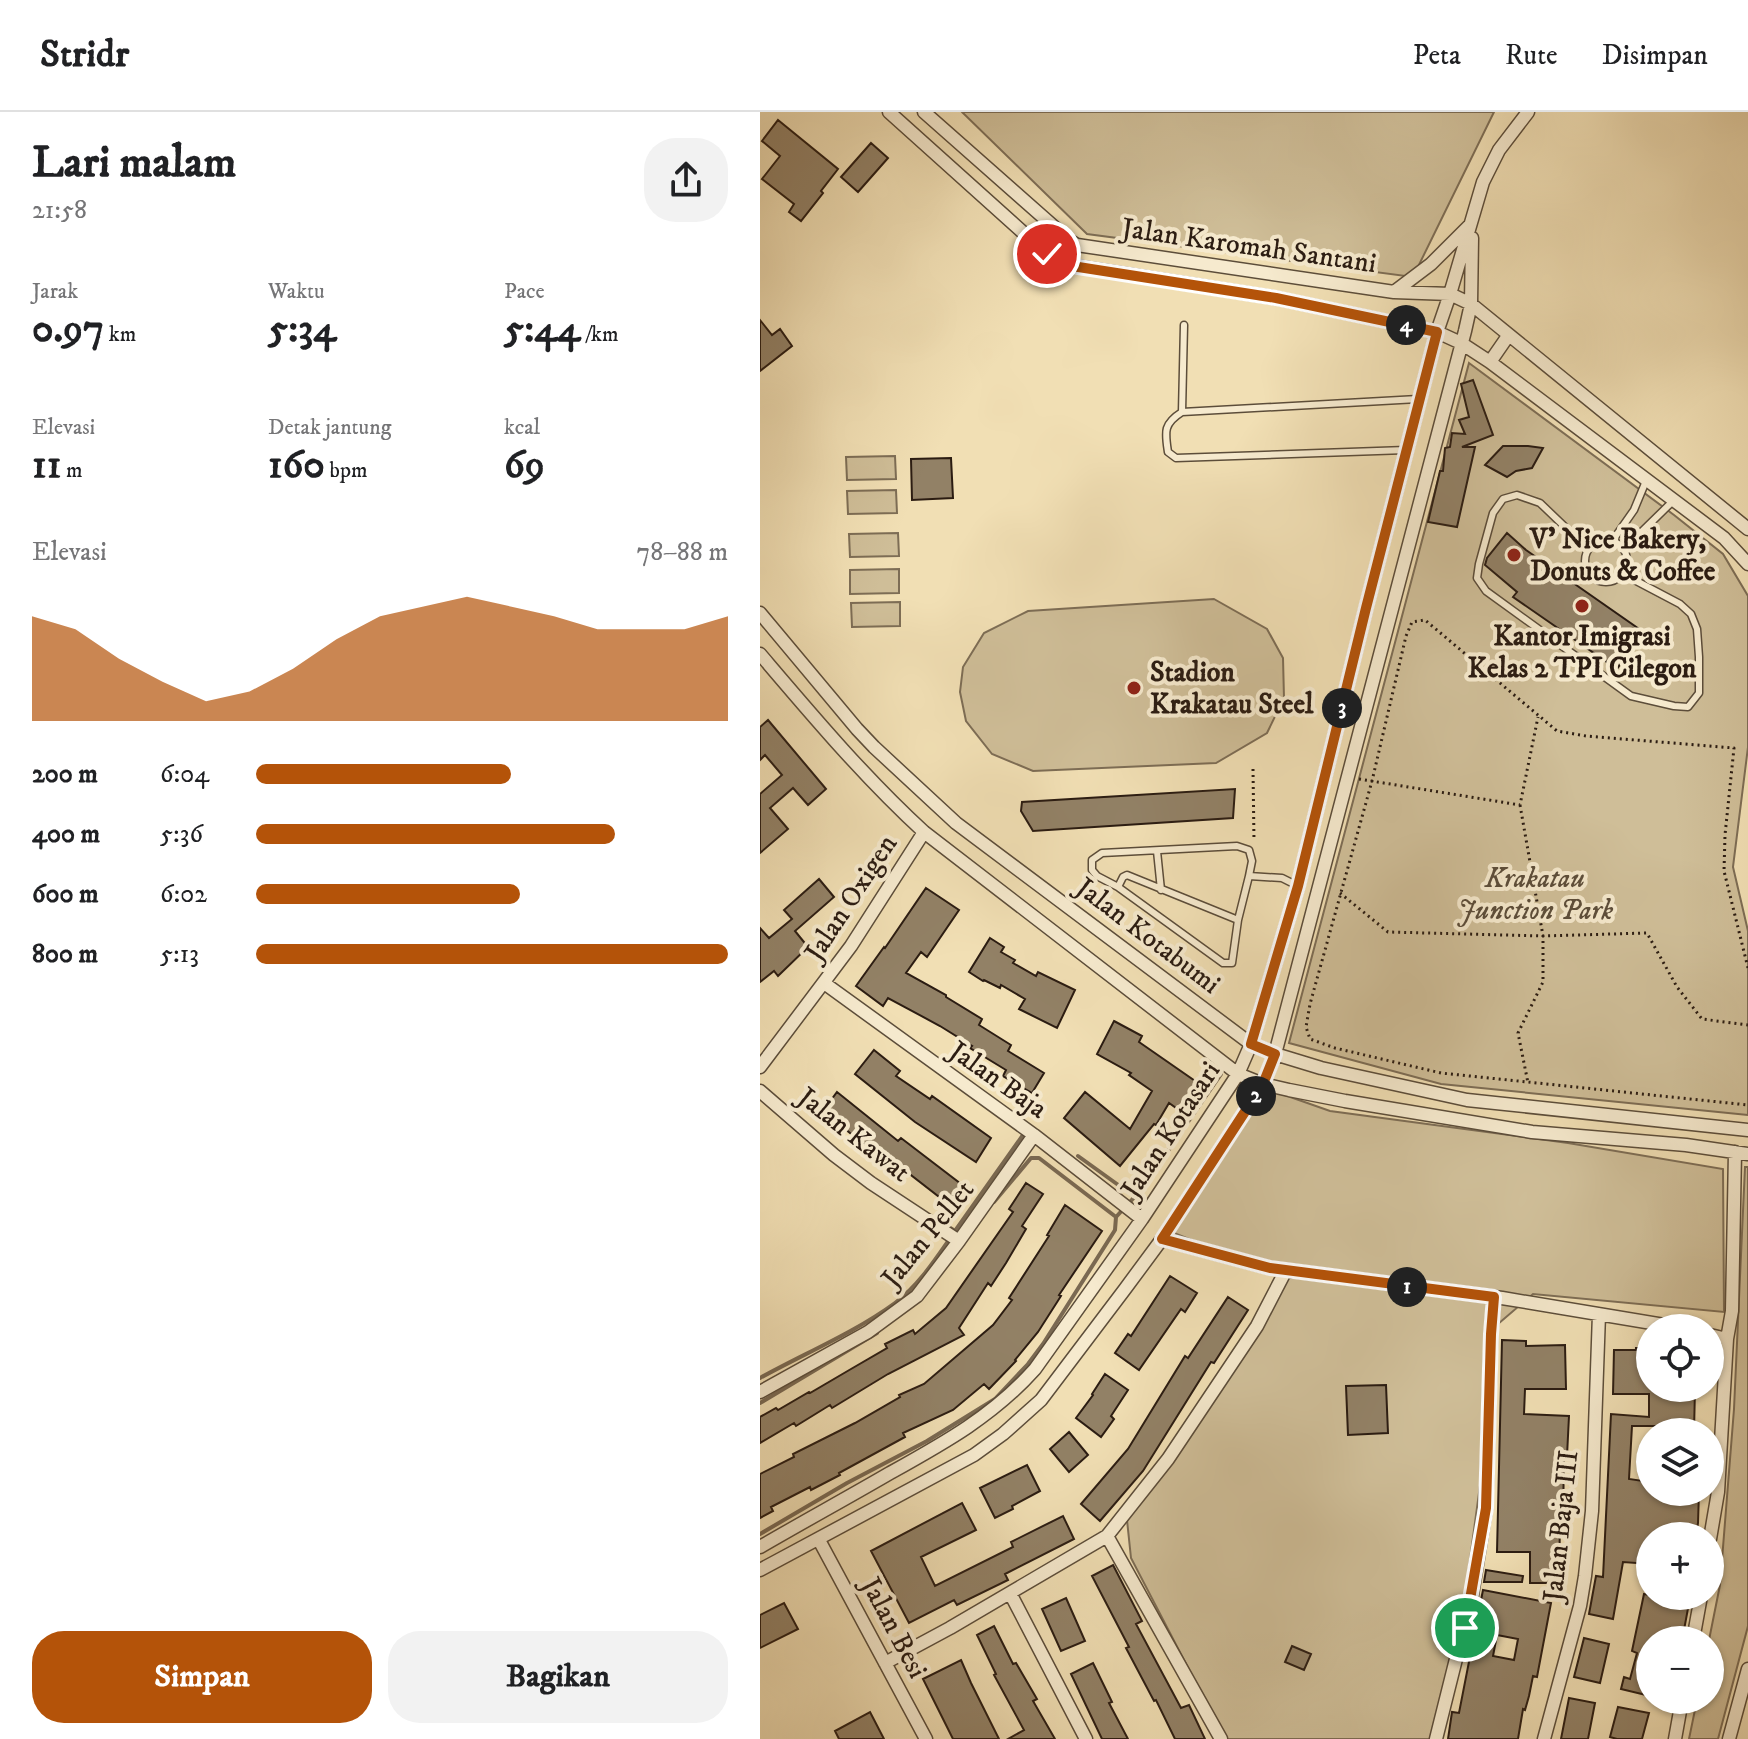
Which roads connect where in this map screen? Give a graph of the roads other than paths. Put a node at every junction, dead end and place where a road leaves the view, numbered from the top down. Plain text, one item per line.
1 (889, 112) edge
2 (924, 112) edge
3 (1528, 112) edge
4 (1472, 223) junction
5 (1279, 275) junction
6 (1394, 292) junction
7 (1450, 294) junction
8 (1276, 298) junction
9 (1471, 304) junction
10 (1184, 325) dead end
11 (1437, 332) junction
12 (1508, 336) junction
13 (1461, 343) junction
14 (1490, 362) junction
15 (1420, 399) junction
16 (1182, 412) junction
17 (1406, 450) junction
18 (1647, 478) junction
19 (1674, 500) junction
20 (1748, 529) edge
21 (1613, 540) junction
22 (1588, 549) junction
23 (1624, 549) junction
24 (1748, 564) edge
25 (1623, 574) junction
26 (760, 613) edge
27 (760, 654) edge
28 (857, 729) junction
29 (839, 746) junction
30 (924, 832) junction
31 (1157, 851) junction
32 (1249, 876) junction
33 (1298, 886) junction
34 (1118, 887) junction
35 (1161, 890) junction
36 (1238, 920) junction
37 (824, 983) junction
38 (1251, 1044) junction
39 (1275, 1054) junction
40 (760, 1067) edge
41 (1238, 1074) junction
42 (1263, 1084) junction
43 (760, 1091) edge
44 (1748, 1130) edge
45 (1034, 1135) junction
46 (1742, 1153) edge
47 (1140, 1218) junction
48 (954, 1237) junction
49 (1162, 1239) junction
50 (1286, 1270) junction
51 (1494, 1297) junction
52 (1599, 1314) junction
53 (1636, 1320) edge
54 (1724, 1338) edge
55 (1727, 1339) junction
56 (1023, 1382) junction
57 (760, 1392) edge
58 (1041, 1400) junction
59 (1713, 1522) edge
60 (1107, 1536) junction
61 (819, 1540) junction
62 (760, 1547) edge
63 (760, 1570) edge
64 (1010, 1593) junction
65 (885, 1663) junction
66 (1748, 1669) edge
67 (1679, 1714) edge
68 (926, 1739) edge
69 (1086, 1739) edge
70 (1221, 1739) edge
71 (1436, 1739) edge
72 (1544, 1739) edge
73 (1675, 1739) edge
74 (1729, 1739) edge

1 - 8 street, Jalan Karomah Santani
2 - 5 street, Jalan Karomah Santani
3 - 4 street
4 - 6 street
4 - 7 street, Jalan Kotasari
4 - 9 street, Jalan Kotasari
5 - 6 street, Jalan Karomah Santani
5 - 8 street
6 - 7 street, Jalan Karomah Santani
7 - 9 street, Jalan Karomah Santani
7 - 11 street, Jalan Kotasari
8 - 11 street, Jalan Karomah Santani
9 - 12 street, Jalan Karomah Santani
9 - 13 street, Jalan Kotasari
10 - 16 lane
11 - 13 street, Jalan Karomah Santani
11 - 15 street, Jalan Kotasari
12 - 14 street
12 - 20 street, Jalan Karomah Santani
13 - 14 street, Jalan Karomah Santani
13 - 39 street, Jalan Kotasari
14 - 18 street, Jalan Karomah Santani
15 - 16 lane
15 - 17 street, Jalan Kotasari
16 - 17 lane
17 - 33 street, Jalan Kotasari
18 - 19 street, Jalan Karomah Santani
18 - 21 lane
19 - 23 lane
19 - 24 street, Jalan Karomah Santani
21 - 22 lane
21 - 23 lane
22 - 25 lane
22 - 25 lane
23 - 25 lane
26 - 28 street, Jalan Kotabumi
27 - 29 street, Jalan Kotabumi
28 - 29 street
28 - 38 street, Jalan Kotabumi
29 - 30 street, Jalan Kotabumi
30 - 37 street, Jalan Oxigen
30 - 41 street, Jalan Kotabumi
31 - 32 lane
31 - 34 lane
31 - 35 lane
32 - 33 lane
32 - 36 lane
33 - 38 street, Jalan Kotasari
34 - 35 lane
34 - 36 lane
35 - 36 lane
37 - 40 street, Jalan Oxigen
37 - 45 street, Jalan Baja
38 - 39 street, Jalan Kotabumi
38 - 41 street, Jalan Kotasari
39 - 42 street, Jalan Kotasari
39 - 44 street, Jalan Kotabumi
41 - 42 street, Jalan Kotabumi
41 - 47 street, Jalan Kotasari
42 - 46 street, Jalan Kotabumi
42 - 49 street, Jalan Kotasari
43 - 48 street, Jalan Kawat
45 - 47 street, Jalan Baja
45 - 48 street, Jalan Pellet
46 - 55 street
47 - 56 street, Jalan Kotasari
48 - 57 street, Jalan Pellet
49 - 50 street
49 - 58 street, Jalan Kotasari
50 - 51 street
50 - 60 street
51 - 52 street
51 - 71 street
52 - 53 street
52 - 72 street, Jalan Baja III
54 - 55 street
55 - 59 street
56 - 58 street
56 - 62 street, Jalan Kotasari
58 - 61 street, Jalan Kotasari
60 - 64 street
60 - 70 street
61 - 63 street, Jalan Kotasari
61 - 65 street, Jalan Besi
64 - 65 street
64 - 69 street
65 - 68 street, Jalan Besi
66 - 74 street
67 - 73 street

